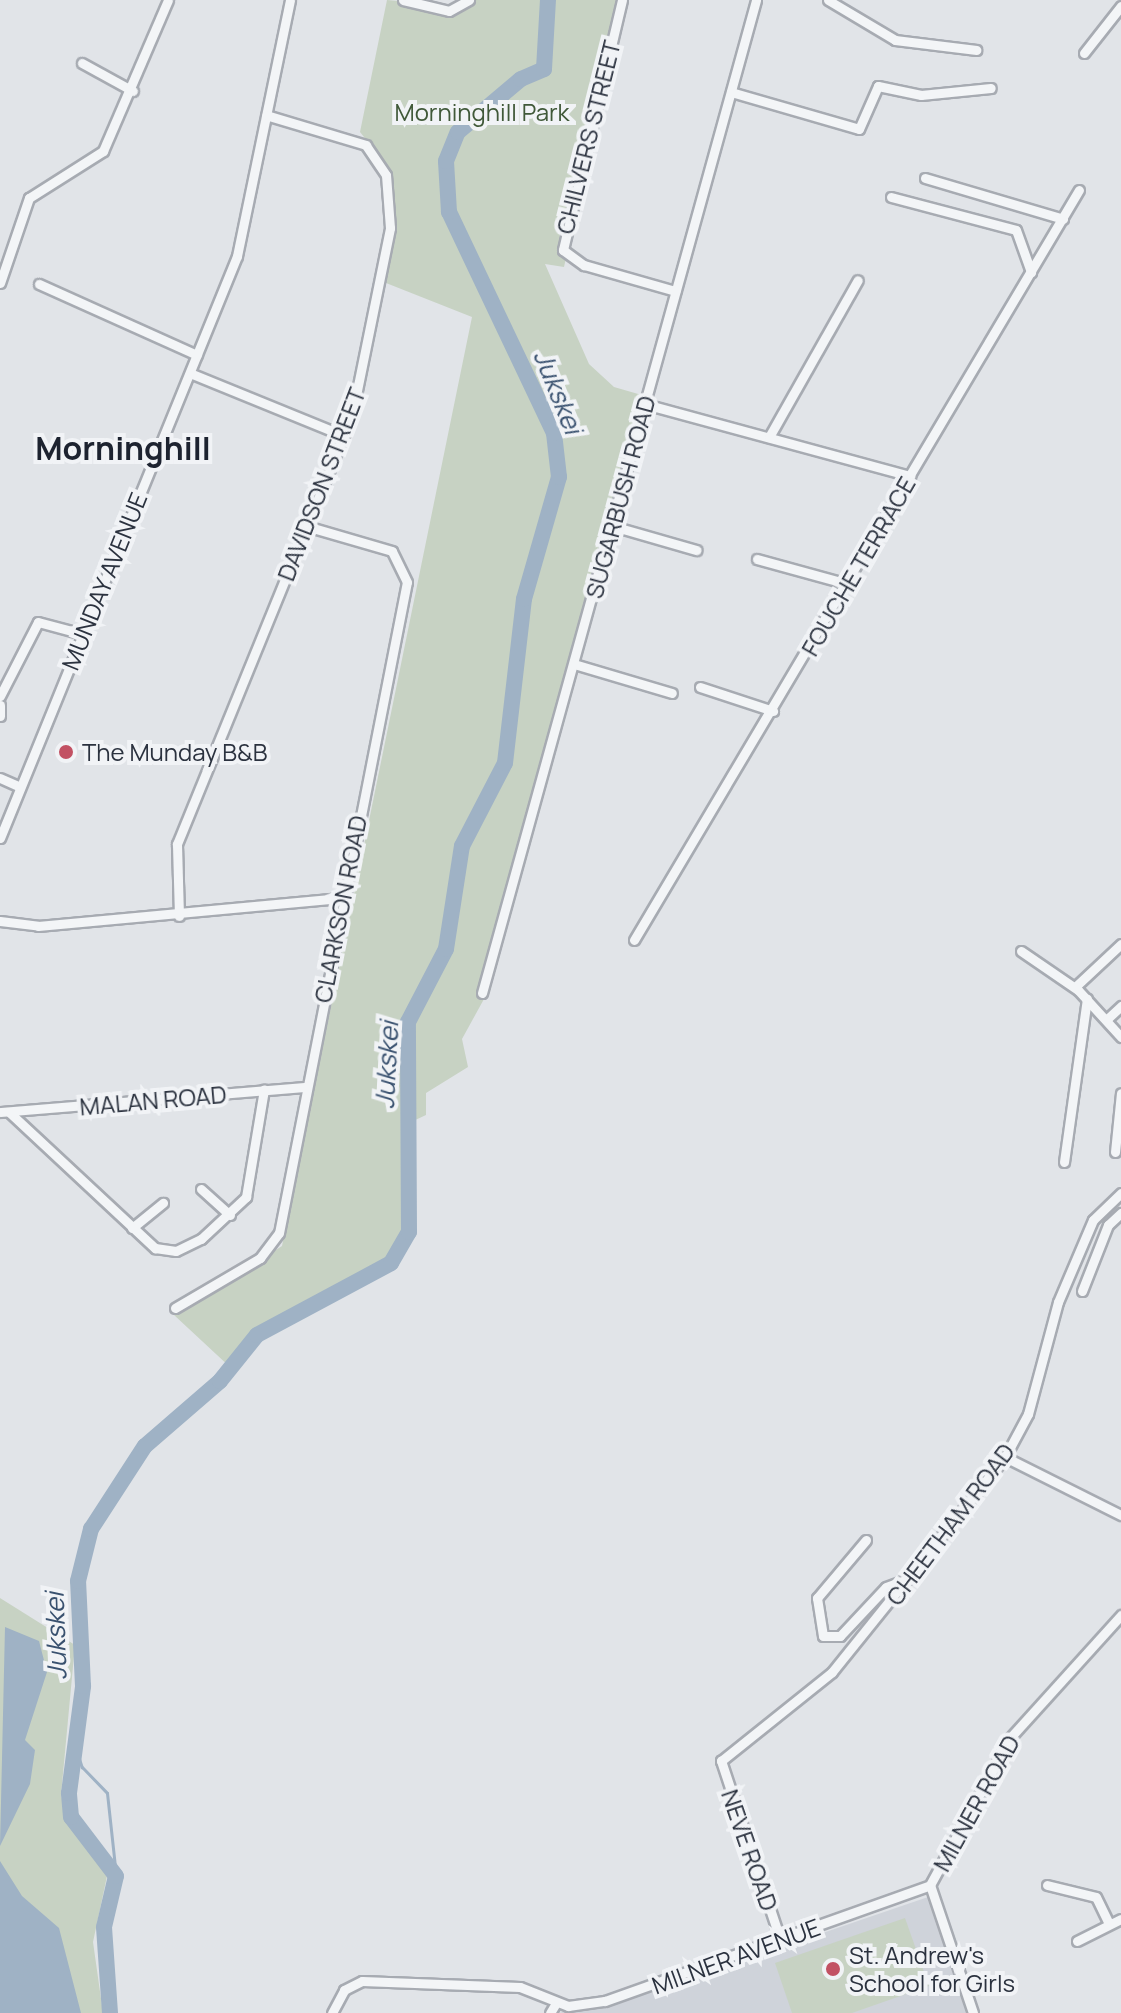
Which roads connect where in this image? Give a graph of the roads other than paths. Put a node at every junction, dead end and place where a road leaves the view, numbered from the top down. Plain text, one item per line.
1 (168, 0) edge
2 (290, 0) edge
3 (403, 0) edge
4 (469, 0) edge
5 (622, 0) edge
6 (756, 0) edge
7 (828, 0) edge
8 (1121, 6) edge
9 (976, 50) dead end
10 (1084, 53) dead end
11 (82, 63) dead end
12 (991, 88) dead end
13 (133, 91) junction
14 (731, 92) junction
15 (266, 115) junction
16 (925, 178) dead end
17 (1079, 190) dead end
18 (891, 197) dead end
19 (1063, 219) junction
20 (2, 263) edge
21 (1031, 272) junction
22 (858, 280) dead end
23 (0, 283) edge
24 (39, 284) dead end
25 (675, 291) junction
26 (197, 355) junction
27 (190, 373) junction
28 (645, 404) junction
29 (344, 436) junction
30 (769, 437) junction
31 (910, 476) junction
32 (609, 525) junction
33 (306, 526) junction
34 (696, 550) dead end
35 (757, 559) dead end
36 (848, 584) junction
37 (83, 634) junction
38 (574, 664) junction
39 (700, 687) dead end
40 (672, 693) dead end
41 (0, 696) edge
42 (0, 705) edge
43 (773, 711) junction
44 (0, 716) edge
45 (0, 778) edge
46 (20, 787) junction
47 (0, 838) edge
48 (341, 898) junction
49 (179, 916) junction
50 (0, 921) edge
51 (634, 940) dead end
52 (1121, 944) edge
53 (1021, 951) dead end
54 (1075, 987) junction
55 (482, 993) dead end
56 (1087, 999) junction
57 (1121, 1006) edge
58 (1106, 1020) junction
59 (1121, 1037) edge
60 (306, 1087) junction
61 (264, 1090) junction
62 (1121, 1093) edge
63 (4, 1112) edge
64 (1115, 1152) dead end
65 (1064, 1162) dead end
66 (201, 1189) dead end
67 (1121, 1193) edge
68 (163, 1203) dead end
69 (1121, 1213) edge
70 (230, 1215) junction
71 (132, 1228) junction
72 (1082, 1291) dead end
73 (175, 1308) dead end
74 (1005, 1457) junction
75 (1121, 1514) edge
76 (866, 1540) dead end
77 (913, 1577) junction
78 (1121, 1615) edge
79 (721, 1761) joint
80 (930, 1885) junction
81 (1047, 1885) dead end
82 (1121, 1919) edge
83 (1108, 1922) junction
84 (780, 1939) junction
85 (1077, 1941) dead end
86 (556, 2003) junction
87 (332, 2013) edge
88 (550, 2013) edge
89 (973, 2013) edge

1 - 13 street
2 - 15 street, MUNDAY AVENUE
3 - 4 street
5 - 25 street, CHILVERS STREET
6 - 14 street, SUGARBUSH ROAD
7 - 9 street
8 - 10 street
11 - 13 street
12 - 14 street
13 - 20 street
14 - 25 street, SUGARBUSH ROAD
15 - 26 street, MUNDAY AVENUE
15 - 29 street, DAVIDSON STREET
16 - 19 street
17 - 19 street, FOUCHE TERRACE
18 - 21 street
19 - 21 street, FOUCHE TERRACE
20 - 23 street
21 - 31 street, FOUCHE TERRACE
22 - 30 street
24 - 26 street
25 - 28 street, SUGARBUSH ROAD
26 - 27 street, MUNDAY AVENUE
27 - 29 street
27 - 37 street, MUNDAY AVENUE
28 - 30 street
28 - 32 street, SUGARBUSH ROAD
29 - 33 street, DAVIDSON STREET
30 - 31 street
31 - 36 street, FOUCHE TERRACE
32 - 34 street
32 - 38 street, SUGARBUSH ROAD
33 - 48 street, CLARKSON ROAD
33 - 49 street, DAVIDSON STREET
35 - 36 street
36 - 43 street, FOUCHE TERRACE
37 - 41 street
37 - 46 street, MUNDAY AVENUE
38 - 40 street
38 - 55 street, SUGARBUSH ROAD
39 - 43 street
42 - 44 street
43 - 51 street, FOUCHE TERRACE
45 - 46 street
46 - 47 street, MUNDAY AVENUE
48 - 49 street
48 - 60 street, CLARKSON ROAD
49 - 50 street
52 - 54 street
53 - 54 street
54 - 56 street
56 - 58 street
56 - 65 street
57 - 58 street
58 - 59 street
60 - 61 street, MALAN ROAD
60 - 73 street, CLARKSON ROAD
61 - 63 street, MALAN ROAD
61 - 70 street
62 - 64 street
63 - 71 street
66 - 70 street
67 - 74 street, CHEETHAM ROAD
68 - 71 street
69 - 72 street
70 - 71 street
74 - 75 street
74 - 77 street, CHEETHAM ROAD
76 - 77 street
77 - 79 street, CHEETHAM ROAD
78 - 80 street, MILNER ROAD
79 - 84 street, NEVE ROAD
80 - 84 street, MILNER AVENUE
80 - 89 street
81 - 83 street
82 - 83 street
83 - 85 street
84 - 86 street, MILNER AVENUE
86 - 87 street, MILNER AVENUE
86 - 88 street

